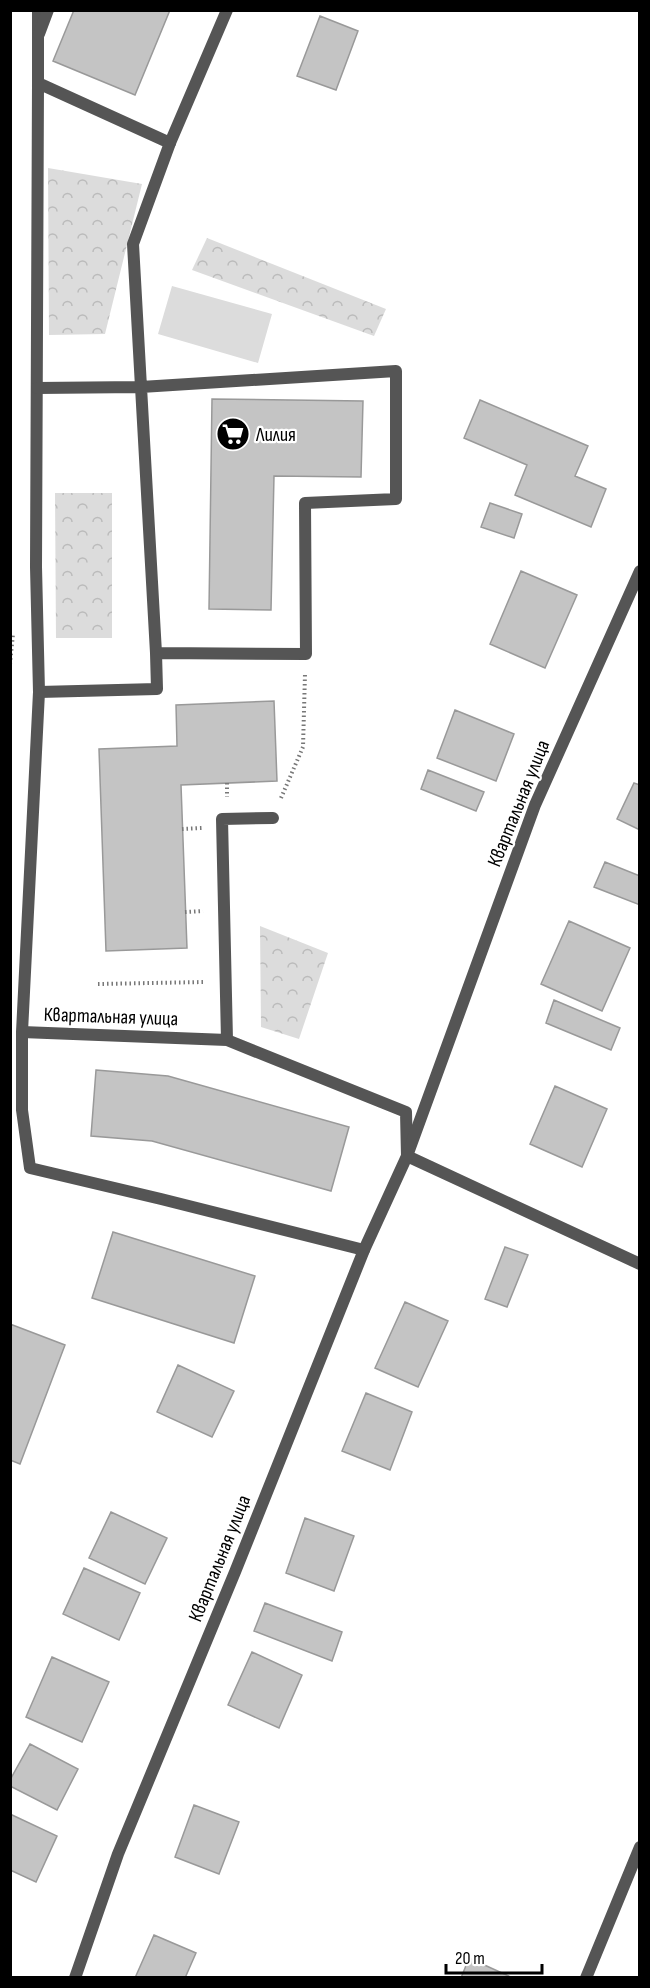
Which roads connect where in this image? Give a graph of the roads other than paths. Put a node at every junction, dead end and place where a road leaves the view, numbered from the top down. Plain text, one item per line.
1 (38, 10) edge
2 (48, 10) edge
3 (227, 10) edge
4 (39, 34) junction
5 (38, 83) junction
6 (170, 143) junction
7 (141, 387) junction
8 (37, 388) junction
9 (639, 571) edge
10 (156, 653) junction
11 (39, 692) junction
12 (273, 818) road end
13 (22, 1032) junction
14 (227, 1040) junction
15 (407, 1156) junction
16 (364, 1250) junction
17 (639, 1263) edge
18 (639, 1847) edge
19 (75, 1977) edge
20 (586, 1977) edge

1 - 4 street, Квартальная улица
2 - 4 street
3 - 6 street
4 - 5 street, Квартальная улица
5 - 6 street
5 - 8 street, Квартальная улица
6 - 7 street
7 - 8 street
7 - 10 street
7 - 10 street
8 - 11 street, Квартальная улица
9 - 15 street, Квартальная улица
10 - 11 street
11 - 13 street, Квартальная улица
12 - 14 street
13 - 14 street, Квартальная улица
13 - 16 street
14 - 15 street, Квартальная улица
15 - 16 street, Квартальная улица
15 - 17 street
16 - 19 street, Квартальная улица
18 - 20 street

